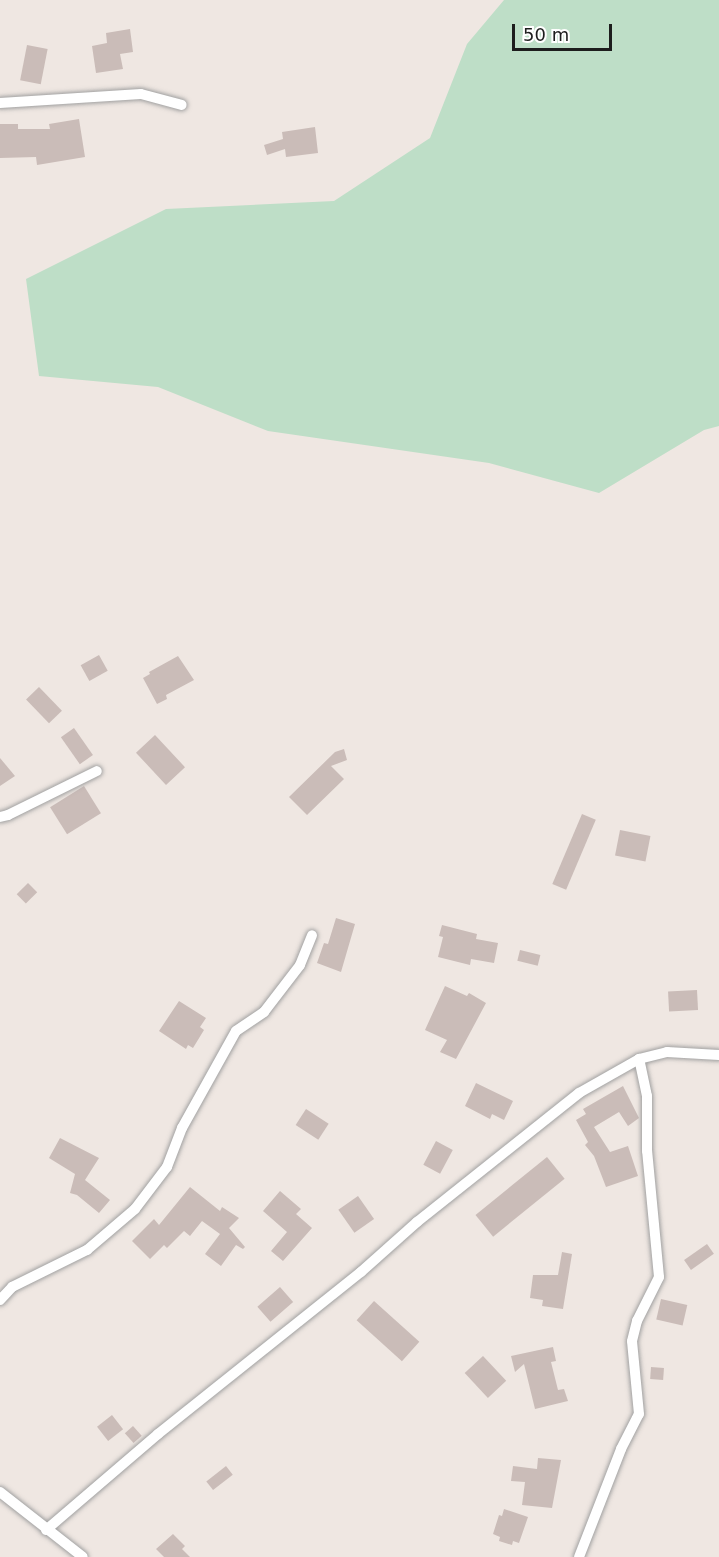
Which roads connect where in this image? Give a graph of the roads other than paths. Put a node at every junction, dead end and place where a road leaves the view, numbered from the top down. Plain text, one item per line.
1 (0, 104) edge
2 (182, 105) dead end
3 (96, 771) dead end
4 (0, 817) edge
5 (312, 935) dead end
6 (719, 1055) edge
7 (639, 1059) junction
8 (0, 1300) edge
9 (0, 1492) edge
10 (46, 1530) junction
11 (83, 1557) edge
12 (579, 1557) edge

1 - 2 street
3 - 4 street
5 - 8 street
6 - 7 street
7 - 10 street
7 - 12 street
9 - 10 street
10 - 11 street

